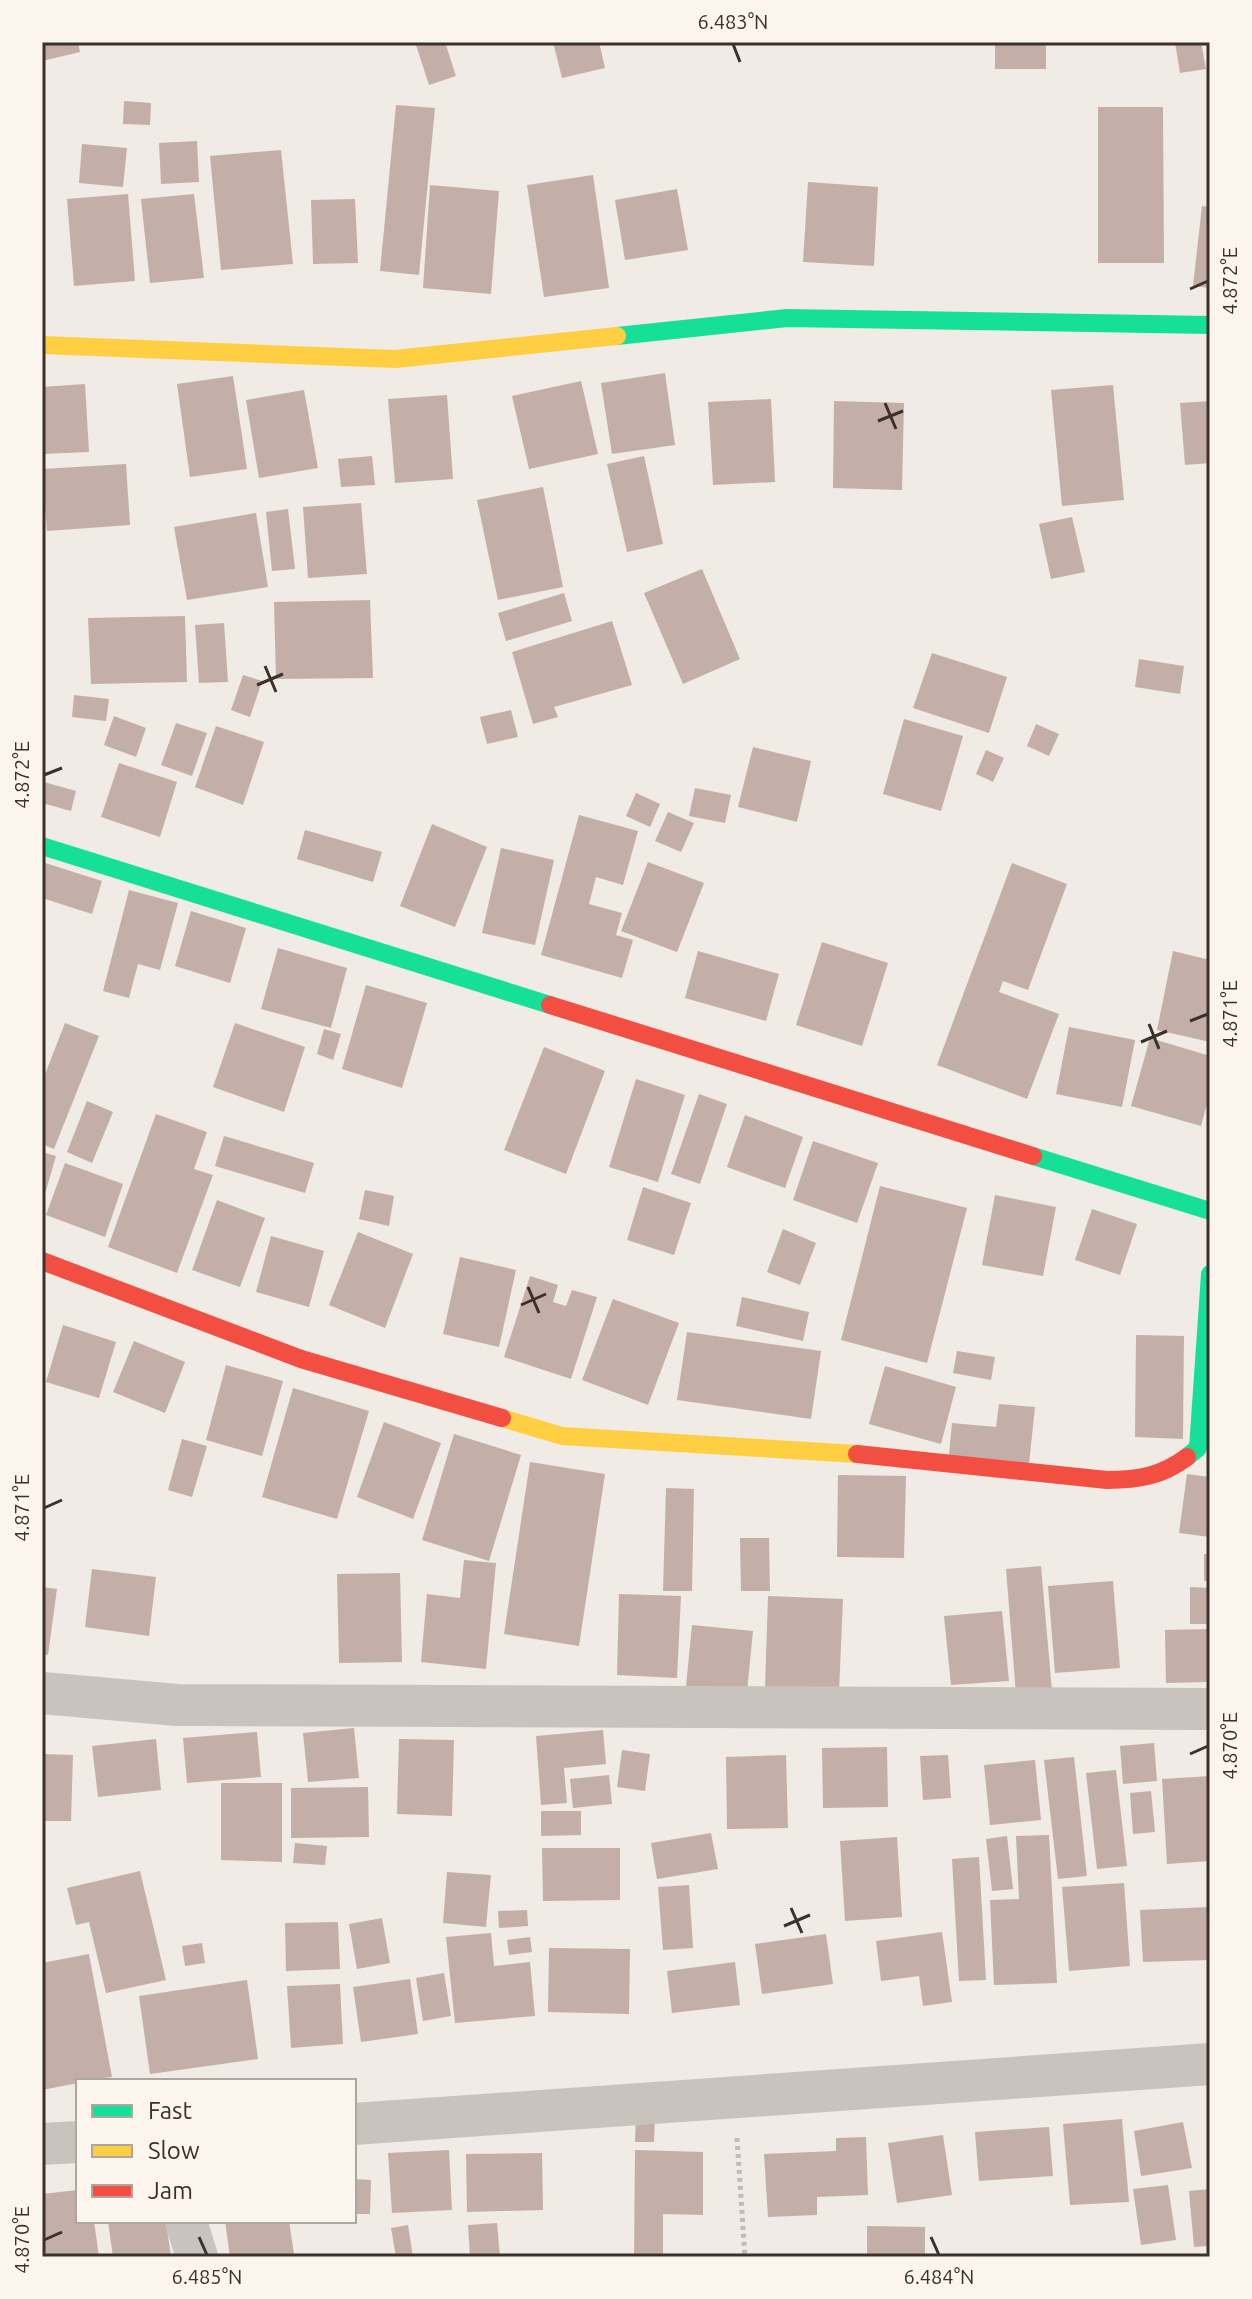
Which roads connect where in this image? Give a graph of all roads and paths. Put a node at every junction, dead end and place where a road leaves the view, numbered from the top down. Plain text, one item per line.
1 (1210, 325) edge
2 (42, 345) edge
3 (42, 846) edge
4 (1210, 1211) edge
5 (42, 1261) edge
6 (1210, 1274) edge
7 (42, 1693) edge
8 (1210, 1709) edge
9 (1210, 2064) edge
10 (734, 2097) junction
11 (356, 2124) edge
12 (76, 2142) edge
13 (42, 2144) edge
14 (187, 2223) edge
15 (197, 2257) edge
16 (745, 2257) edge

1 - 2 street
3 - 4 street
5 - 6 street
7 - 8 street
9 - 10 street
10 - 11 street
10 - 16 path
12 - 13 street
14 - 15 street

